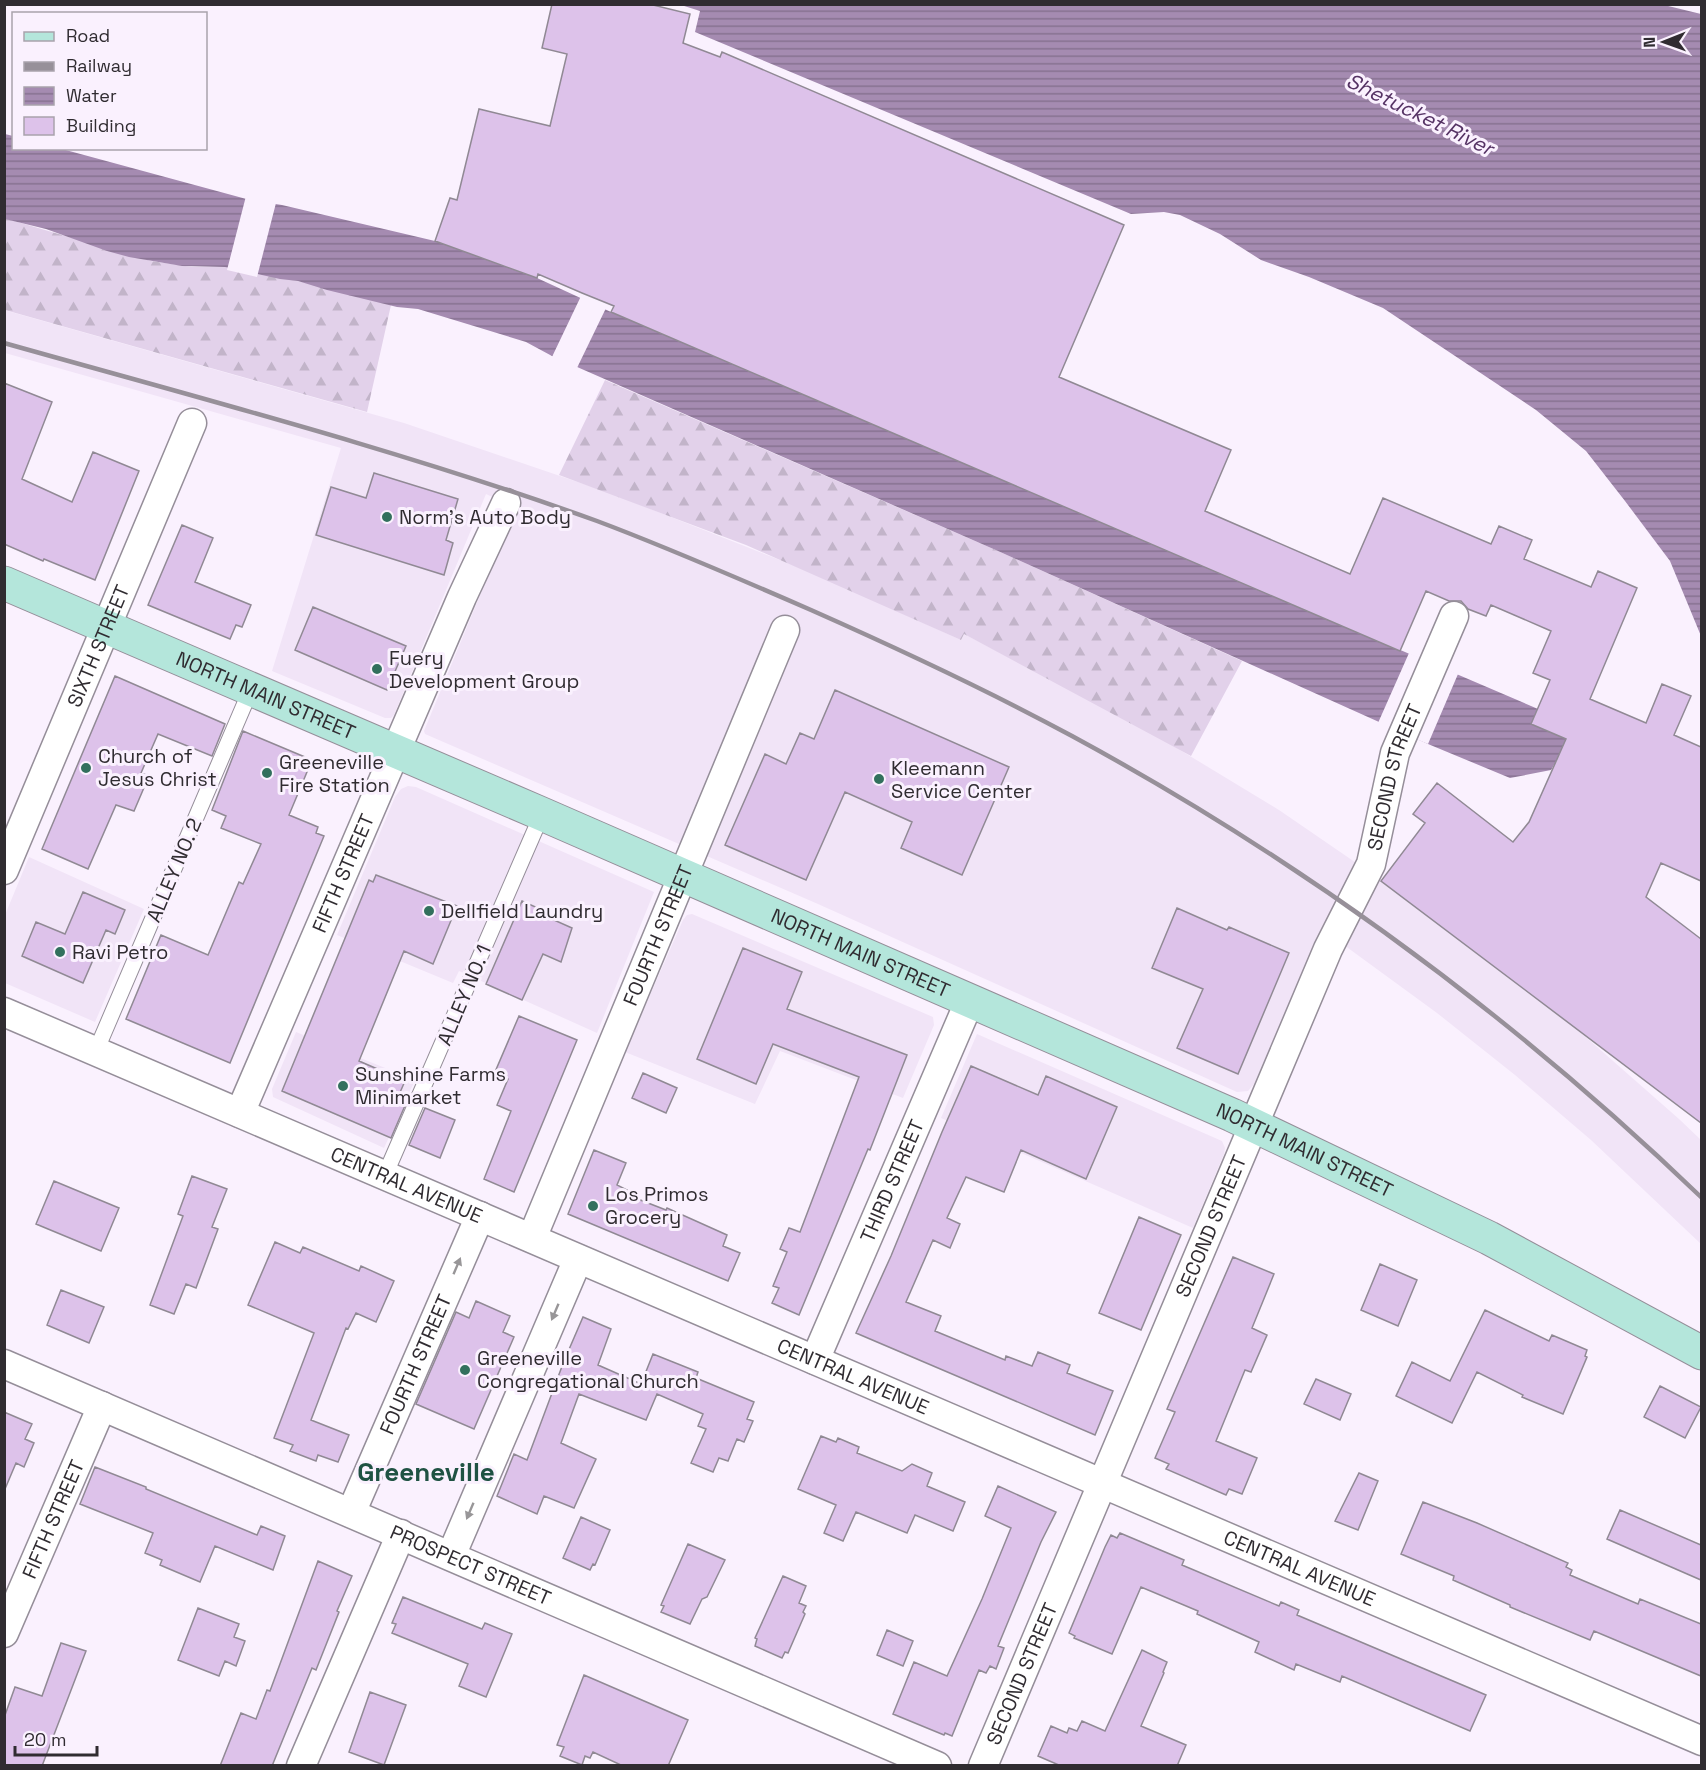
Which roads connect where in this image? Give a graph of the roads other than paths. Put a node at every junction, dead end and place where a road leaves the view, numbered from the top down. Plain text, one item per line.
1 (192, 423) dead end
2 (506, 503) dead end
3 (4, 583) edge
4 (1454, 616) dead end
5 (107, 627) junction
6 (785, 630) dead end
7 (251, 689) junction
8 (396, 751) junction
9 (542, 814) junction
10 (4, 870) edge
11 (683, 875) junction
12 (970, 1000) junction
13 (4, 1012) edge
14 (96, 1051) junction
15 (240, 1113) junction
16 (1254, 1125) junction
17 (385, 1175) junction
18 (480, 1216) junction
19 (532, 1238) junction
20 (578, 1258) junction
21 (1701, 1353) edge
22 (815, 1360) junction
23 (4, 1364) edge
24 (102, 1406) junction
25 (1102, 1483) junction
26 (351, 1513) junction
27 (401, 1534) junction
28 (451, 1556) junction
29 (4, 1633) edge
30 (1701, 1741) edge
31 (301, 1766) edge
32 (937, 1766) edge
33 (983, 1766) edge

1 - 5 street, SIXTH STREET
2 - 8 street, FIFTH STREET
3 - 5 main road, NORTH MAIN STREET
4 - 16 street, SECOND STREET
5 - 7 main road, NORTH MAIN STREET
5 - 10 street, SIXTH STREET
6 - 11 street, FOURTH STREET
7 - 8 main road, NORTH MAIN STREET
7 - 14 lane, ALLEY NO. 2
8 - 9 main road, NORTH MAIN STREET
8 - 15 street, FIFTH STREET
9 - 11 main road, NORTH MAIN STREET
9 - 17 lane, ALLEY NO. 1
11 - 12 main road, NORTH MAIN STREET
11 - 19 street, FOURTH STREET
12 - 16 main road, NORTH MAIN STREET
12 - 22 street, THIRD STREET
13 - 14 street, CENTRAL AVENUE
14 - 15 street, CENTRAL AVENUE
15 - 17 street, CENTRAL AVENUE
16 - 21 main road, NORTH MAIN STREET
16 - 25 street, SECOND STREET
17 - 18 street, CENTRAL AVENUE
18 - 19 street, CENTRAL AVENUE
26 -> 18 street, FOURTH STREET
19 - 20 street, CENTRAL AVENUE
20 - 22 street, CENTRAL AVENUE
20 -> 28 street
22 - 25 street, CENTRAL AVENUE
23 - 24 street, PROSPECT STREET
24 - 26 street, PROSPECT STREET
24 - 29 street, FIFTH STREET
25 - 30 street, CENTRAL AVENUE
25 - 33 street, SECOND STREET
26 - 27 street, PROSPECT STREET
27 - 28 street, PROSPECT STREET
27 - 31 street
28 - 32 street, PROSPECT STREET

